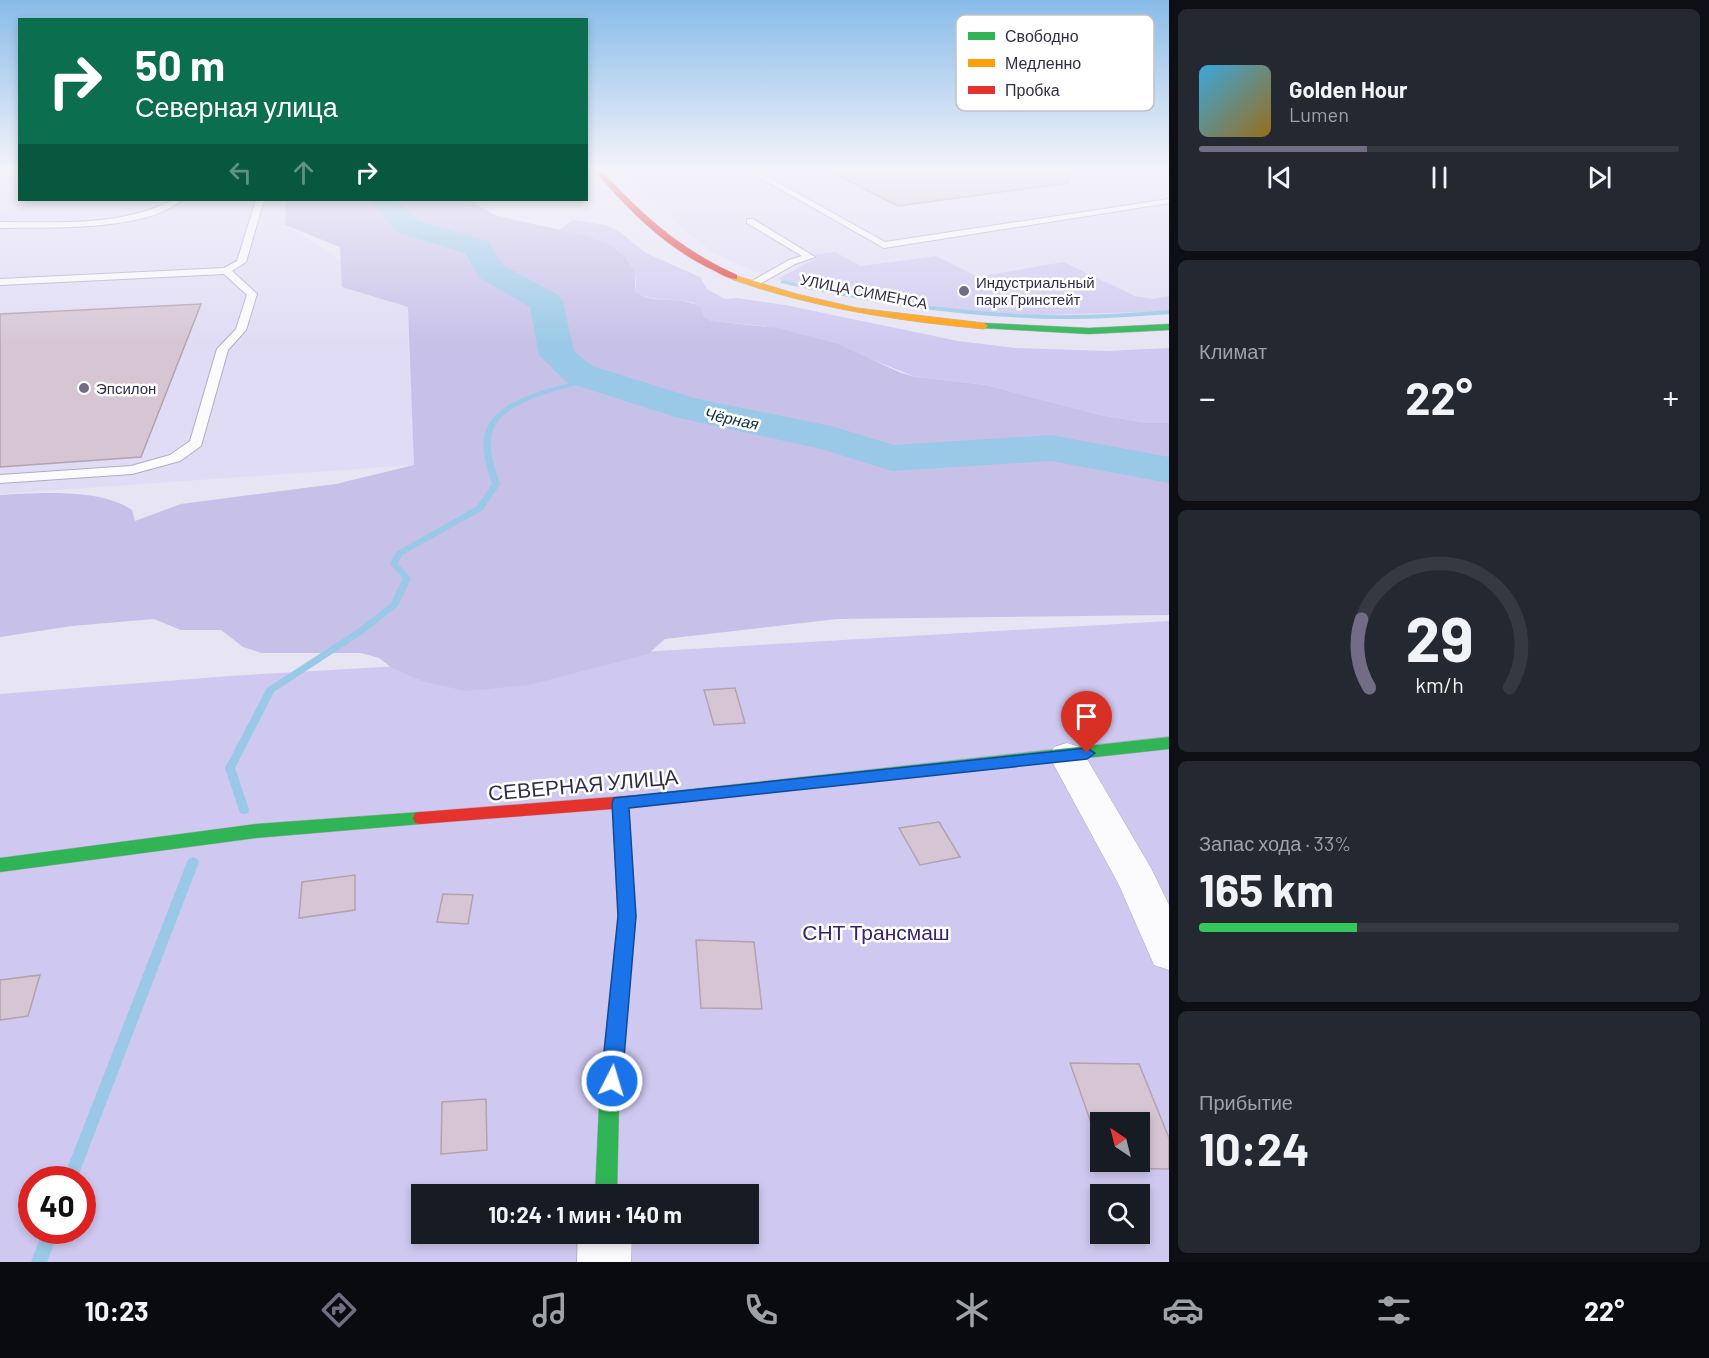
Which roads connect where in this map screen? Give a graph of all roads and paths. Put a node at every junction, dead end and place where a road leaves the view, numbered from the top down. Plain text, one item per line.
1 (252, 227) edge
2 (651, 227) edge
3 (760, 227) edge
4 (852, 227) edge
5 (1001, 227) edge
6 (226, 271) junction
7 (0, 282) edge
8 (755, 283) junction
9 (1169, 327) edge
10 (0, 478) edge
11 (1169, 743) edge
12 (1067, 756) junction
13 (620, 803) junction
14 (0, 865) edge
15 (1169, 951) edge
16 (606, 1184) edge
17 (605, 1244) edge
18 (604, 1262) edge

1 - 6 lane
2 - 8 street, УЛИЦА СИМЕНСА
3 - 8 lane
4 - 5 lane
6 - 7 lane
6 - 10 lane
8 - 9 street, УЛИЦА СИМЕНСА
11 - 12 street, СЕВЕРНАЯ УЛИЦА
12 - 13 street, СЕВЕРНАЯ УЛИЦА
12 - 15 street
13 - 14 street, СЕВЕРНАЯ УЛИЦА
13 - 16 street
17 - 18 street

